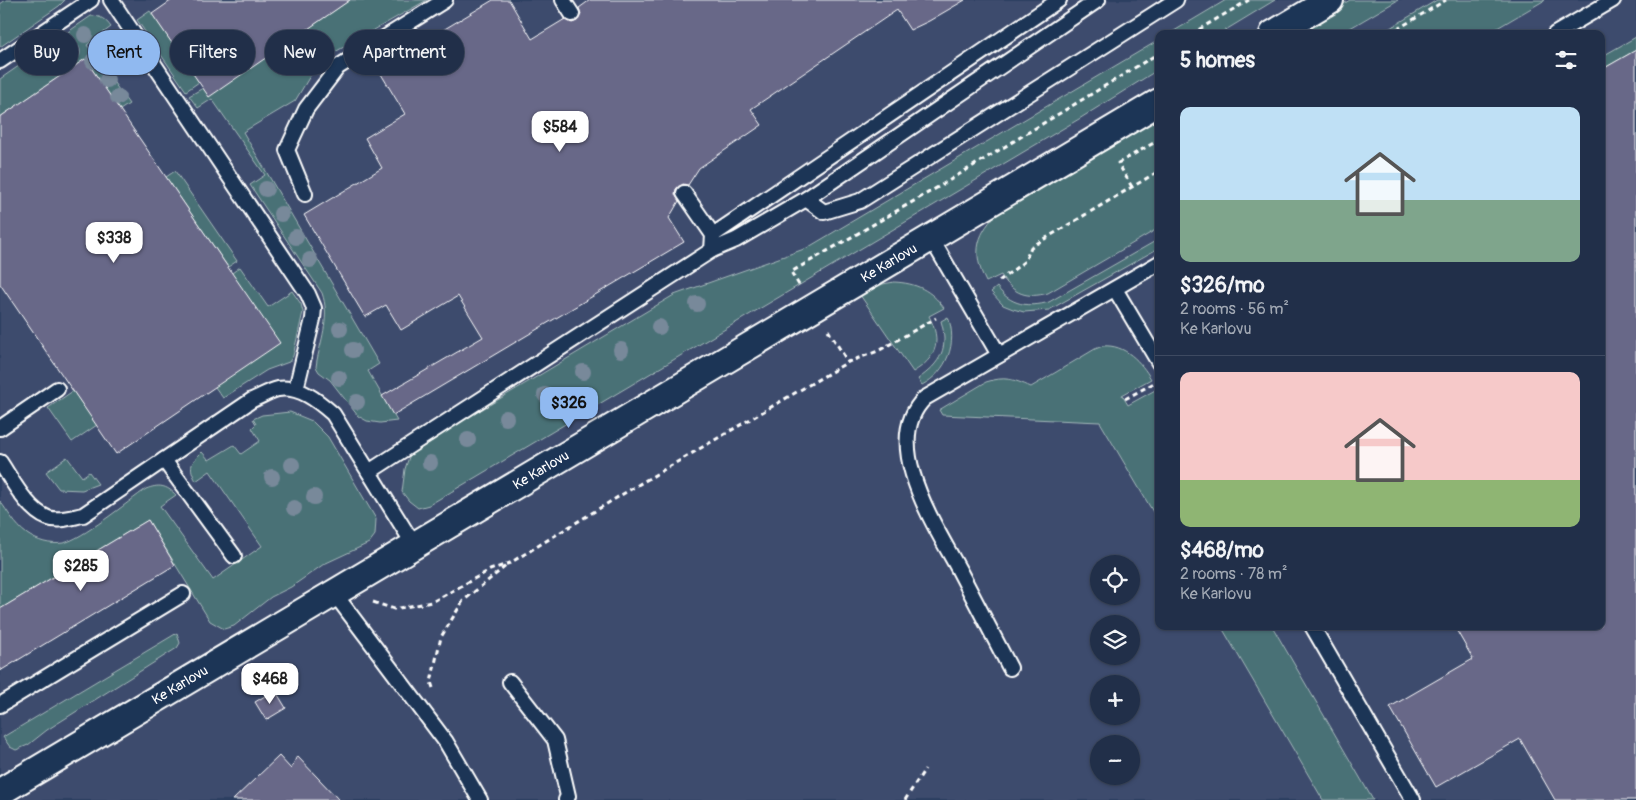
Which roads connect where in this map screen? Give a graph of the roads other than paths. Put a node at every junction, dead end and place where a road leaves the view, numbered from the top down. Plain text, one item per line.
1 (91, 0) edge
2 (111, 0) edge
3 (444, 0) edge
4 (563, 0) edge
5 (1059, 0) edge
6 (1098, 0) edge
7 (1176, 0) edge
8 (1330, 0) edge
9 (1613, 0) edge
10 (572, 14) dead end
11 (1280, 30) edge
12 (1562, 30) edge
13 (0, 61) edge
14 (1155, 104) edge
15 (684, 193) dead end
16 (305, 194) dead end
17 (806, 200) junction
18 (712, 235) junction
19 (931, 238) junction
20 (712, 250) junction
21 (1155, 265) edge
22 (1115, 288) junction
23 (999, 356) junction
24 (1155, 356) edge
25 (56, 389) dead end
26 (296, 389) junction
27 (0, 428) edge
28 (164, 460) junction
29 (0, 462) edge
30 (369, 472) junction
31 (414, 545) junction
32 (234, 556) dead end
33 (334, 593) junction
34 (183, 594) dead end
35 (1314, 630) edge
36 (1010, 668) dead end
37 (510, 682) dead end
38 (0, 705) edge
39 (1, 788) edge
40 (480, 800) edge
41 (566, 800) edge
42 (1413, 800) edge

1 - 13 lane
2 - 26 lane
3 - 16 lane
4 - 10 lane
5 - 18 lane
6 - 17 lane
7 - 17 lane
8 - 11 street
9 - 12 lane
14 - 19 street, Ke Karlovu
15 - 18 lane
17 - 20 lane
18 - 20 lane
19 - 23 lane
19 - 31 street, Ke Karlovu
20 - 30 lane
21 - 22 lane
22 - 23 lane
22 - 24 lane
23 - 36 lane
25 - 27 lane
26 - 28 lane
26 - 30 lane
28 - 29 lane
28 - 32 lane
30 - 31 lane
31 - 33 street, Ke Karlovu
33 - 39 street, Ke Karlovu
33 - 40 lane
34 - 38 lane
35 - 42 lane
37 - 41 lane

